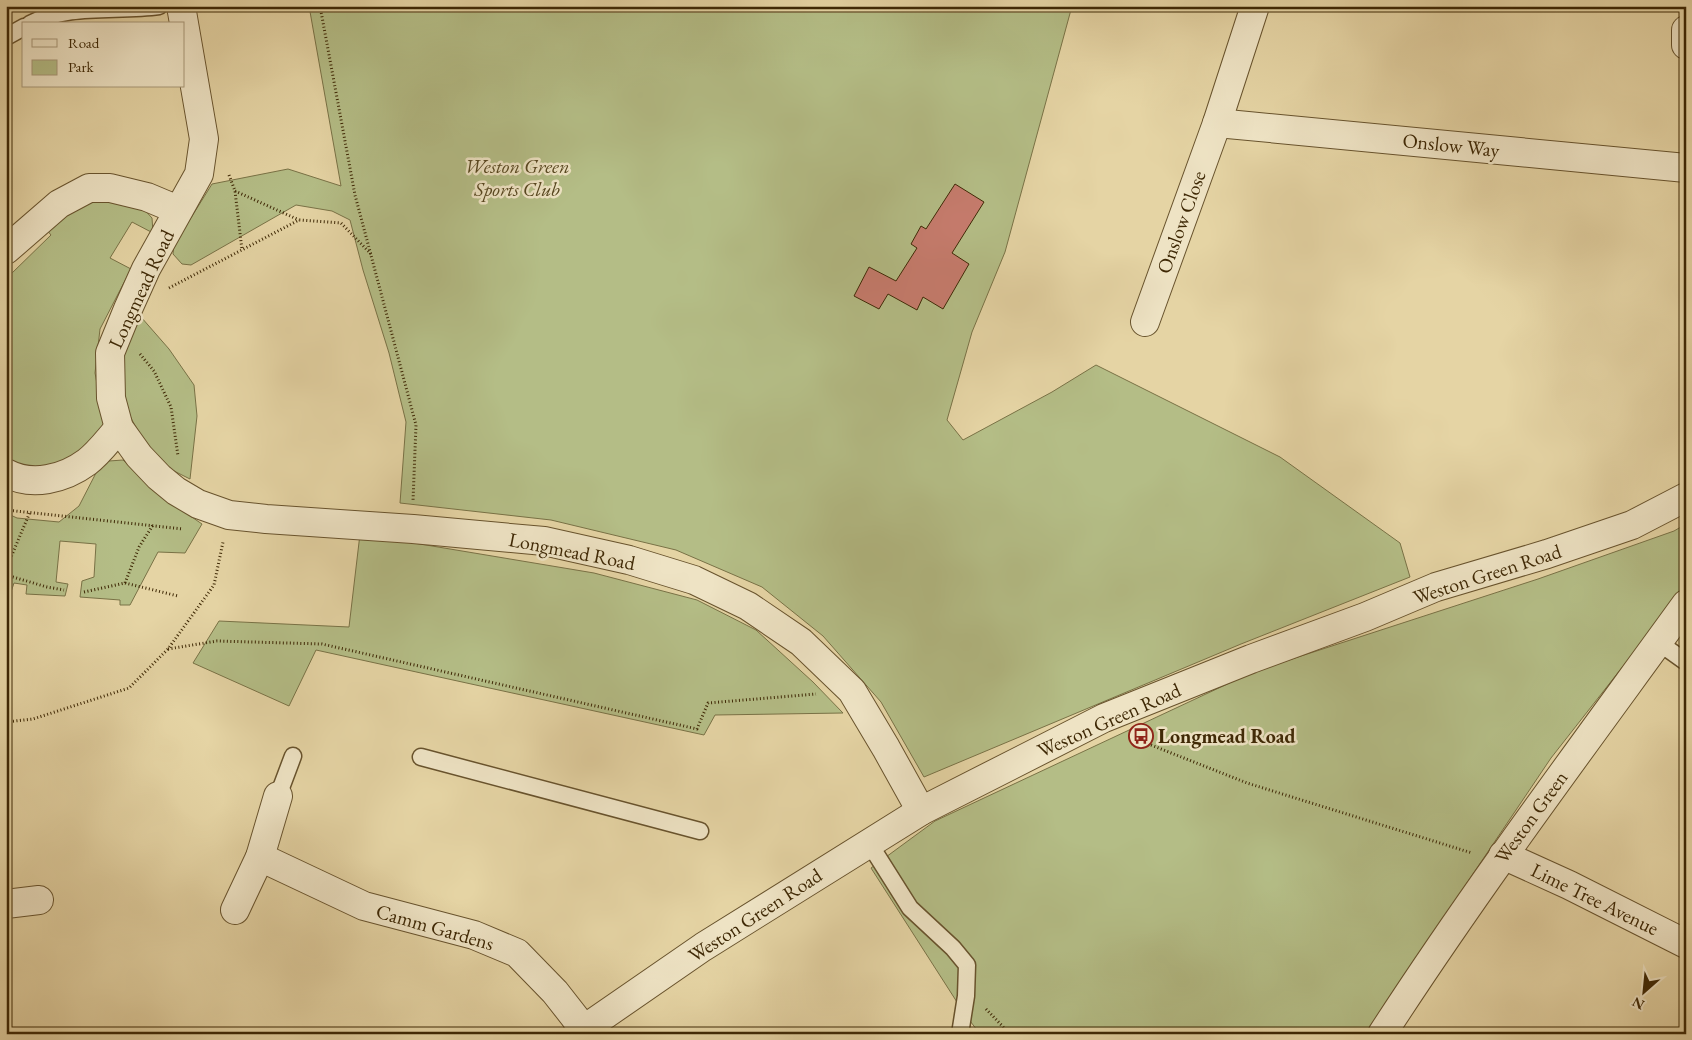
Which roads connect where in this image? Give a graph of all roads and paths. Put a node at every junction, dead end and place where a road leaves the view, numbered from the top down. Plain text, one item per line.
1 (159, 6) edge
2 (181, 6) edge
3 (320, 6) edge
4 (1255, 6) edge
5 (34, 22) edge
6 (184, 22) edge
7 (22, 28) edge
8 (185, 29) edge
9 (1686, 30) edge
10 (6, 37) edge
11 (1686, 45) edge
12 (1217, 123) junction
13 (204, 146) junction
14 (1686, 168) edge
15 (235, 190) junction
16 (178, 210) junction
17 (299, 220) junction
18 (6, 250) edge
19 (242, 250) junction
20 (372, 256) junction
21 (126, 313) junction
22 (1145, 322) dead end
23 (119, 428) junction
24 (6, 473) edge
25 (176, 491) junction
26 (1686, 497) edge
27 (6, 510) edge
28 (30, 513) junction
29 (229, 515) junction
30 (152, 525) junction
31 (190, 529) dead end
32 (412, 529) junction
33 (6, 569) edge
34 (6, 575) edge
35 (125, 583) junction
36 (64, 590) dead end
37 (84, 592) dead end
38 (178, 596) dead end
39 (1686, 604) edge
40 (1658, 642) junction
41 (168, 649) junction
42 (1686, 662) edge
43 (852, 691) junction
44 (1104, 718) junction
45 (6, 722) edge
46 (293, 756) dead end
47 (421, 757) dead end
48 (278, 796) joint
49 (921, 811) junction
50 (700, 830) dead end
51 (869, 843) junction
52 (260, 857) junction
53 (1501, 858) junction
54 (39, 900) dead end
55 (6, 904) edge
56 (235, 910) dead end
57 (1686, 944) edge
58 (581, 1031) edge
59 (960, 1034) edge
60 (1382, 1034) edge

1 - 5 lane
2 - 6 street, Longmead Road
3 - 20 path
4 - 12 street, Onslow Close
7 - 10 lane
8 - 13 street, Longmead Road
9 - 11 street
12 - 14 street, Onslow Way
12 - 22 street, Onslow Close
13 - 15 path
13 - 16 street, Longmead Road
15 - 17 path
15 - 19 path
16 - 18 street, Longmead Road
16 - 21 street, Longmead Road
17 - 19 path
17 - 20 path
19 - 21 path
20 - 32 path
21 - 23 street, Longmead Road
21 - 25 path
23 - 24 street
23 - 25 street, Longmead Road
25 - 29 street, Longmead Road
26 - 44 street, Weston Green Road
27 - 28 path
28 - 30 path
28 - 33 path
29 - 32 street, Longmead Road
29 - 41 path
30 - 31 path
30 - 35 path
32 - 43 street, Longmead Road
34 - 36 path
35 - 37 path
35 - 38 path
39 - 40 street, Weston Green
40 - 42 lane
40 - 53 street, Weston Green
41 - 43 path
41 - 45 path
43 - 49 street, Longmead Road
44 - 49 street, Weston Green Road
44 - 53 path
46 - 48 lane
47 - 50 lane
48 - 52 street
49 - 51 street, Weston Green Road
51 - 58 street, Weston Green Road
51 - 59 lane
52 - 56 street
52 - 58 street, Camm Gardens
53 - 57 street, Lime Tree Avenue
53 - 60 street, Weston Green
54 - 55 street

